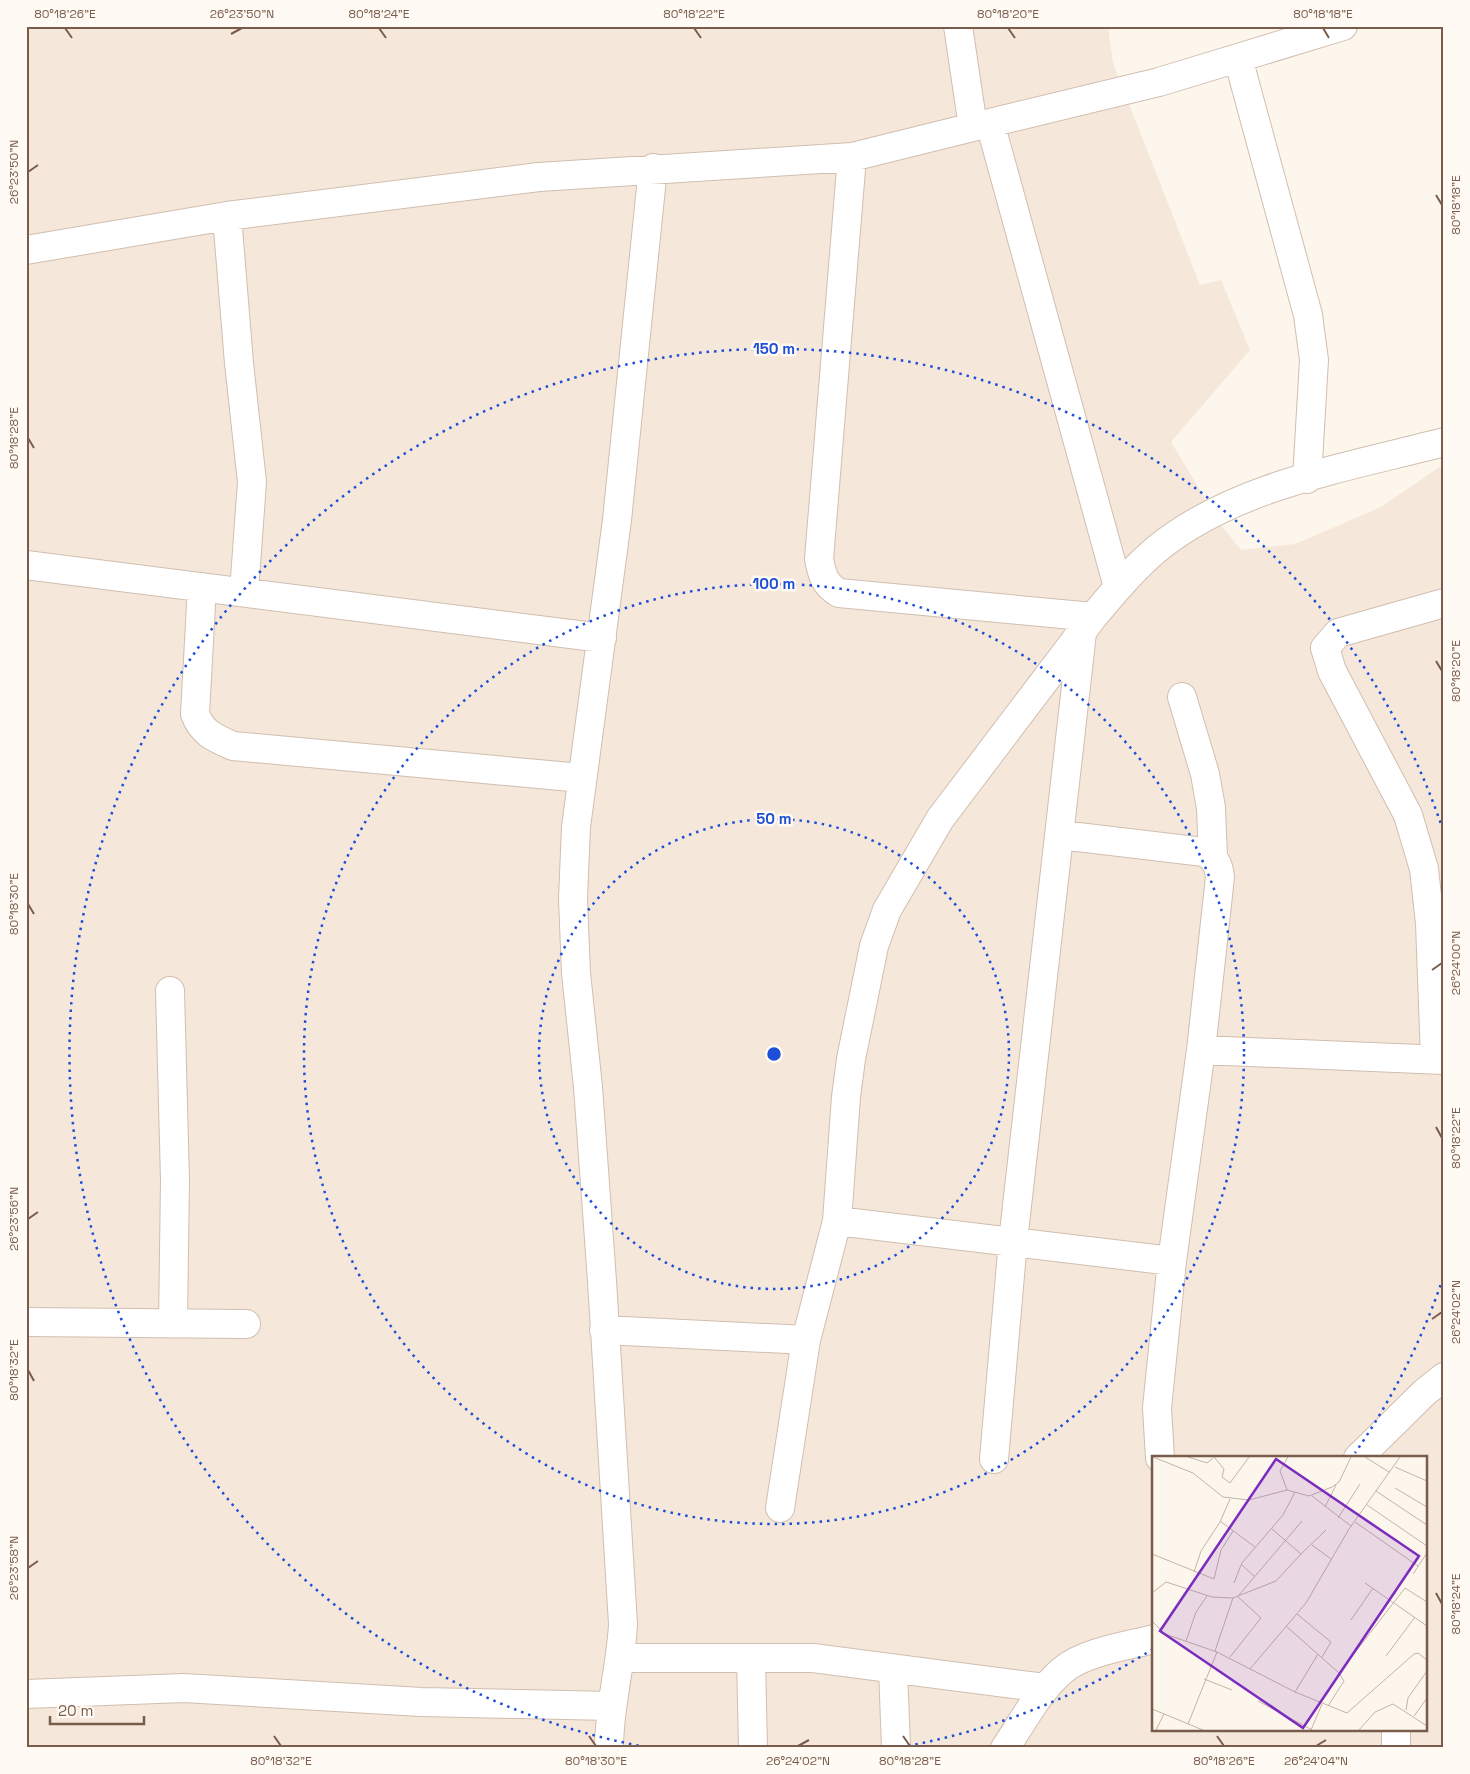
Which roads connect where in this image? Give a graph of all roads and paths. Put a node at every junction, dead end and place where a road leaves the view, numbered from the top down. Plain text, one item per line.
1 (958, 26) edge
2 (1343, 26) edge
3 (1238, 58) junction
4 (982, 125) junction
5 (852, 157) junction
6 (653, 168) junction
7 (227, 216) junction
8 (26, 250) edge
9 (1444, 442) edge
10 (1307, 479) junction
11 (26, 566) edge
12 (202, 587) junction
13 (1118, 587) junction
14 (244, 592) junction
15 (1444, 603) edge
16 (1087, 625) junction
17 (602, 638) junction
18 (1182, 697) dead end
19 (582, 778) junction
20 (1060, 835) junction
21 (1213, 857) junction
22 (170, 991) dead end
23 (1201, 1050) junction
24 (1439, 1059) edge
25 (837, 1220) junction
26 (1013, 1241) junction
27 (1172, 1261) junction
28 (26, 1322) edge
29 (173, 1324) junction
30 (246, 1324) dead end
31 (604, 1330) junction
32 (806, 1340) junction
33 (1444, 1377) edge
34 (1160, 1456) edge
35 (1360, 1456) edge
36 (994, 1459) dead end
37 (780, 1508) dead end
38 (1152, 1640) edge
39 (621, 1658) junction
40 (751, 1658) junction
41 (893, 1668) junction
42 (1045, 1688) junction
43 (26, 1694) edge
44 (611, 1706) junction
45 (1396, 1732) edge
46 (609, 1748) edge
47 (753, 1748) edge
48 (896, 1748) edge
49 (1005, 1748) edge
50 (1396, 1748) edge

1 - 4 street
2 - 3 street
3 - 4 street
3 - 10 street
4 - 5 street
4 - 13 street
5 - 6 street
5 - 16 street
6 - 7 street
6 - 17 street
7 - 8 street
7 - 14 street
9 - 10 street
10 - 13 street
11 - 12 street
12 - 14 street
12 - 19 street
13 - 16 street
14 - 17 street
15 - 24 street
16 - 20 street
16 - 25 street
17 - 19 street
18 - 21 street
19 - 31 street
20 - 21 street
20 - 26 street
21 - 23 street
22 - 29 street
23 - 24 street
23 - 27 street
25 - 26 street
25 - 32 street
26 - 27 street
26 - 36 street
27 - 34 street
28 - 29 street
29 - 30 street
31 - 32 street
31 - 39 street
32 - 37 street
33 - 35 street
38 - 42 street
39 - 40 street
39 - 44 street
40 - 41 street
40 - 47 street
41 - 42 street
41 - 48 street
42 - 49 street
43 - 44 street
44 - 46 street
45 - 50 street

